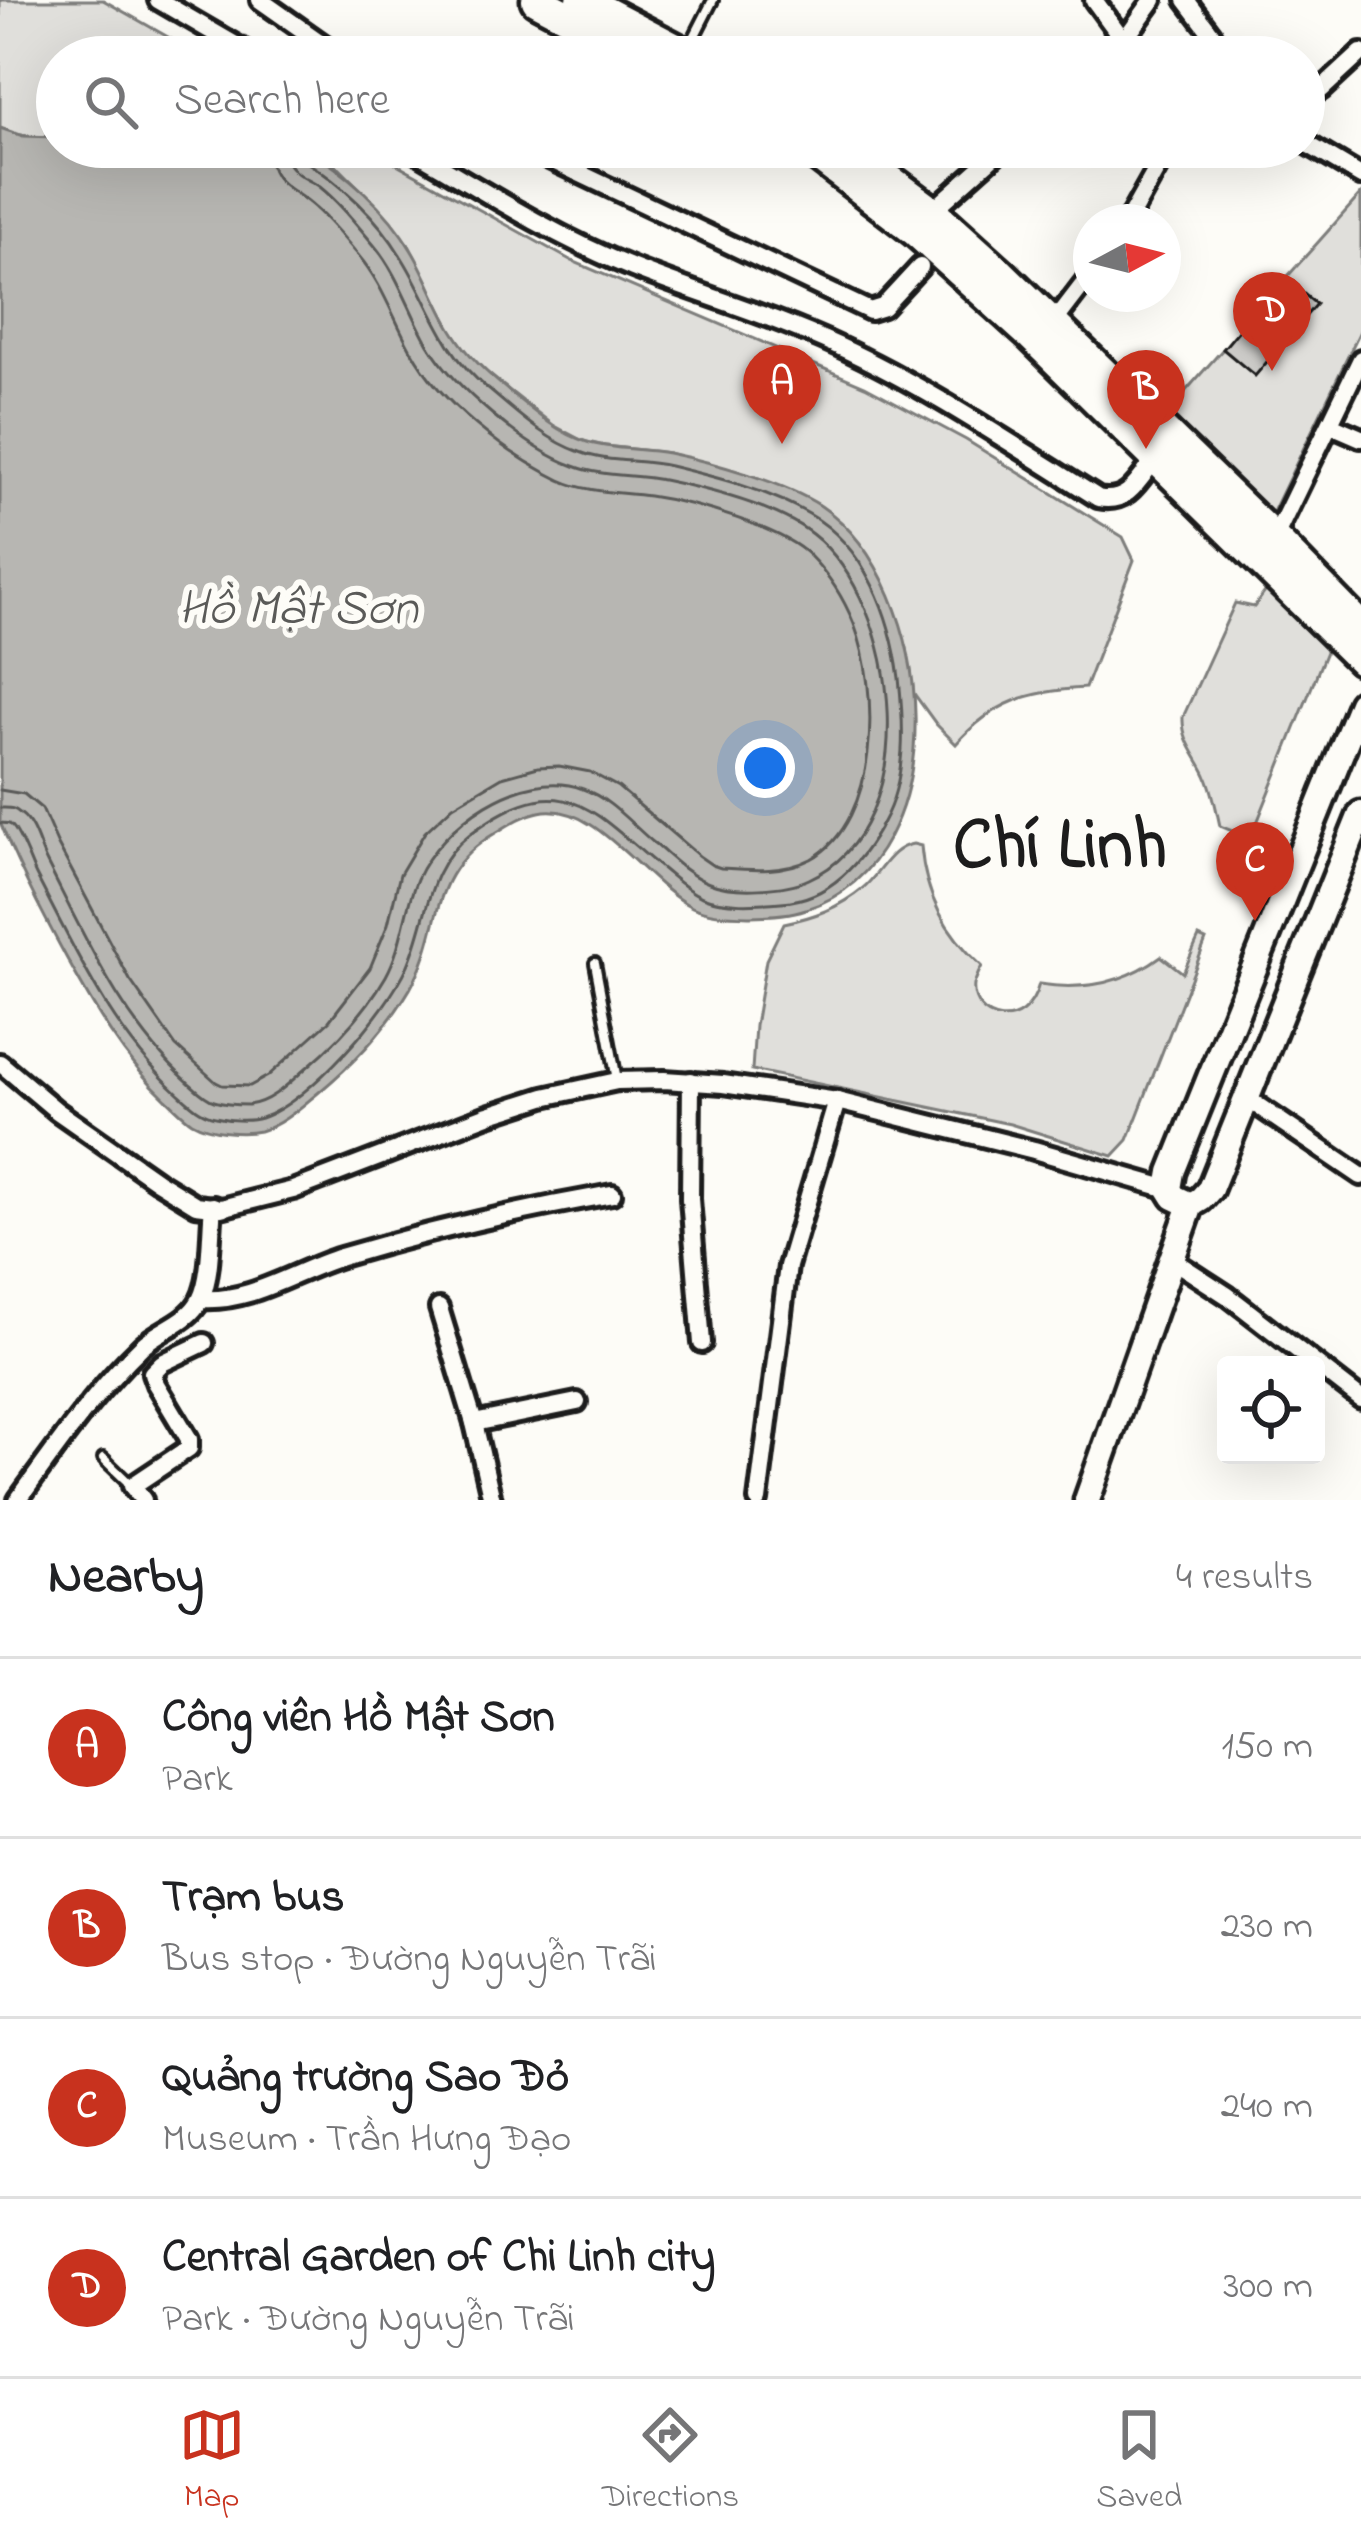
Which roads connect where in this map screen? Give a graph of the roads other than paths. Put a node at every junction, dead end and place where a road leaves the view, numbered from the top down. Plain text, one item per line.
1 (158, 0) edge
2 (260, 0) edge
3 (537, 0) edge
4 (713, 0) edge
5 (1094, 0) edge
6 (1153, 0) edge
7 (1186, 0) edge
8 (581, 5) edge
9 (184, 7) edge
10 (226, 36) edge
11 (311, 36) edge
12 (619, 36) edge
13 (646, 36) edge
14 (697, 36) edge
15 (1120, 36) edge
16 (1128, 36) edge
17 (1212, 36) edge
18 (1361, 53) edge
19 (1325, 86) edge
20 (1325, 155) edge
21 (445, 168) edge
22 (569, 168) edge
23 (840, 168) edge
24 (867, 168) edge
25 (981, 168) edge
26 (1158, 168) edge
27 (1361, 176) edge
28 (1138, 204) edge
29 (924, 221) junction
30 (920, 267) dead end
31 (1073, 298) edge
32 (1052, 325) junction
33 (1361, 359) edge
34 (1330, 425) junction
35 (1361, 437) edge
36 (1163, 448) junction
37 (1274, 538) junction
38 (1361, 628) edge
39 (1361, 658) edge
40 (1361, 704) edge
41 (1361, 814) edge
42 (1269, 934) junction
43 (1304, 955) junction
44 (595, 963) dead end
45 (0, 1063) edge
46 (617, 1081) junction
47 (691, 1081) junction
48 (1246, 1097) junction
49 (836, 1101) junction
50 (1361, 1176) edge
51 (1169, 1190) junction
52 (612, 1194) dead end
53 (1191, 1205) junction
54 (213, 1207) junction
55 (1171, 1259) junction
56 (201, 1299) junction
57 (440, 1308) dead end
58 (204, 1342) dead end
59 (702, 1342) dead end
60 (1361, 1399) edge
61 (577, 1402) dead end
62 (473, 1424) junction
63 (103, 1458) dead end
64 (137, 1493) edge
65 (18, 1500) edge
66 (492, 1500) edge
67 (758, 1500) edge
68 (1087, 1500) edge

1 - 9 street
2 - 11 street
3 - 8 highway
4 - 14 lane
5 - 15 street
6 - 16 street
7 - 17 street
8 - 12 highway
8 - 13 highway
9 - 10 street
18 - 19 street
20 - 27 street
21 - 36 street
22 - 30 street
23 - 29 highway
24 - 29 highway
25 - 29 street
26 - 28 street
29 - 32 highway
29 - 36 highway
31 - 32 street
32 - 36 highway
33 - 34 street
34 - 35 street
34 - 37 street
36 - 37 highway
36 - 39 highway
37 - 38 highway
40 - 42 street
41 - 43 street
42 - 43 street
42 - 51 street
43 - 48 street
44 - 46 lane
45 - 54 street
46 - 47 street
46 - 54 street
47 - 49 street
47 - 59 street
48 - 50 street
48 - 53 street
49 - 51 street
49 - 67 street
51 - 53 street
52 - 56 street
53 - 55 street
54 - 56 street
55 - 60 street
55 - 68 street
56 - 65 street
57 - 62 street
58 - 64 street
61 - 62 street
62 - 66 street
63 - 64 lane

